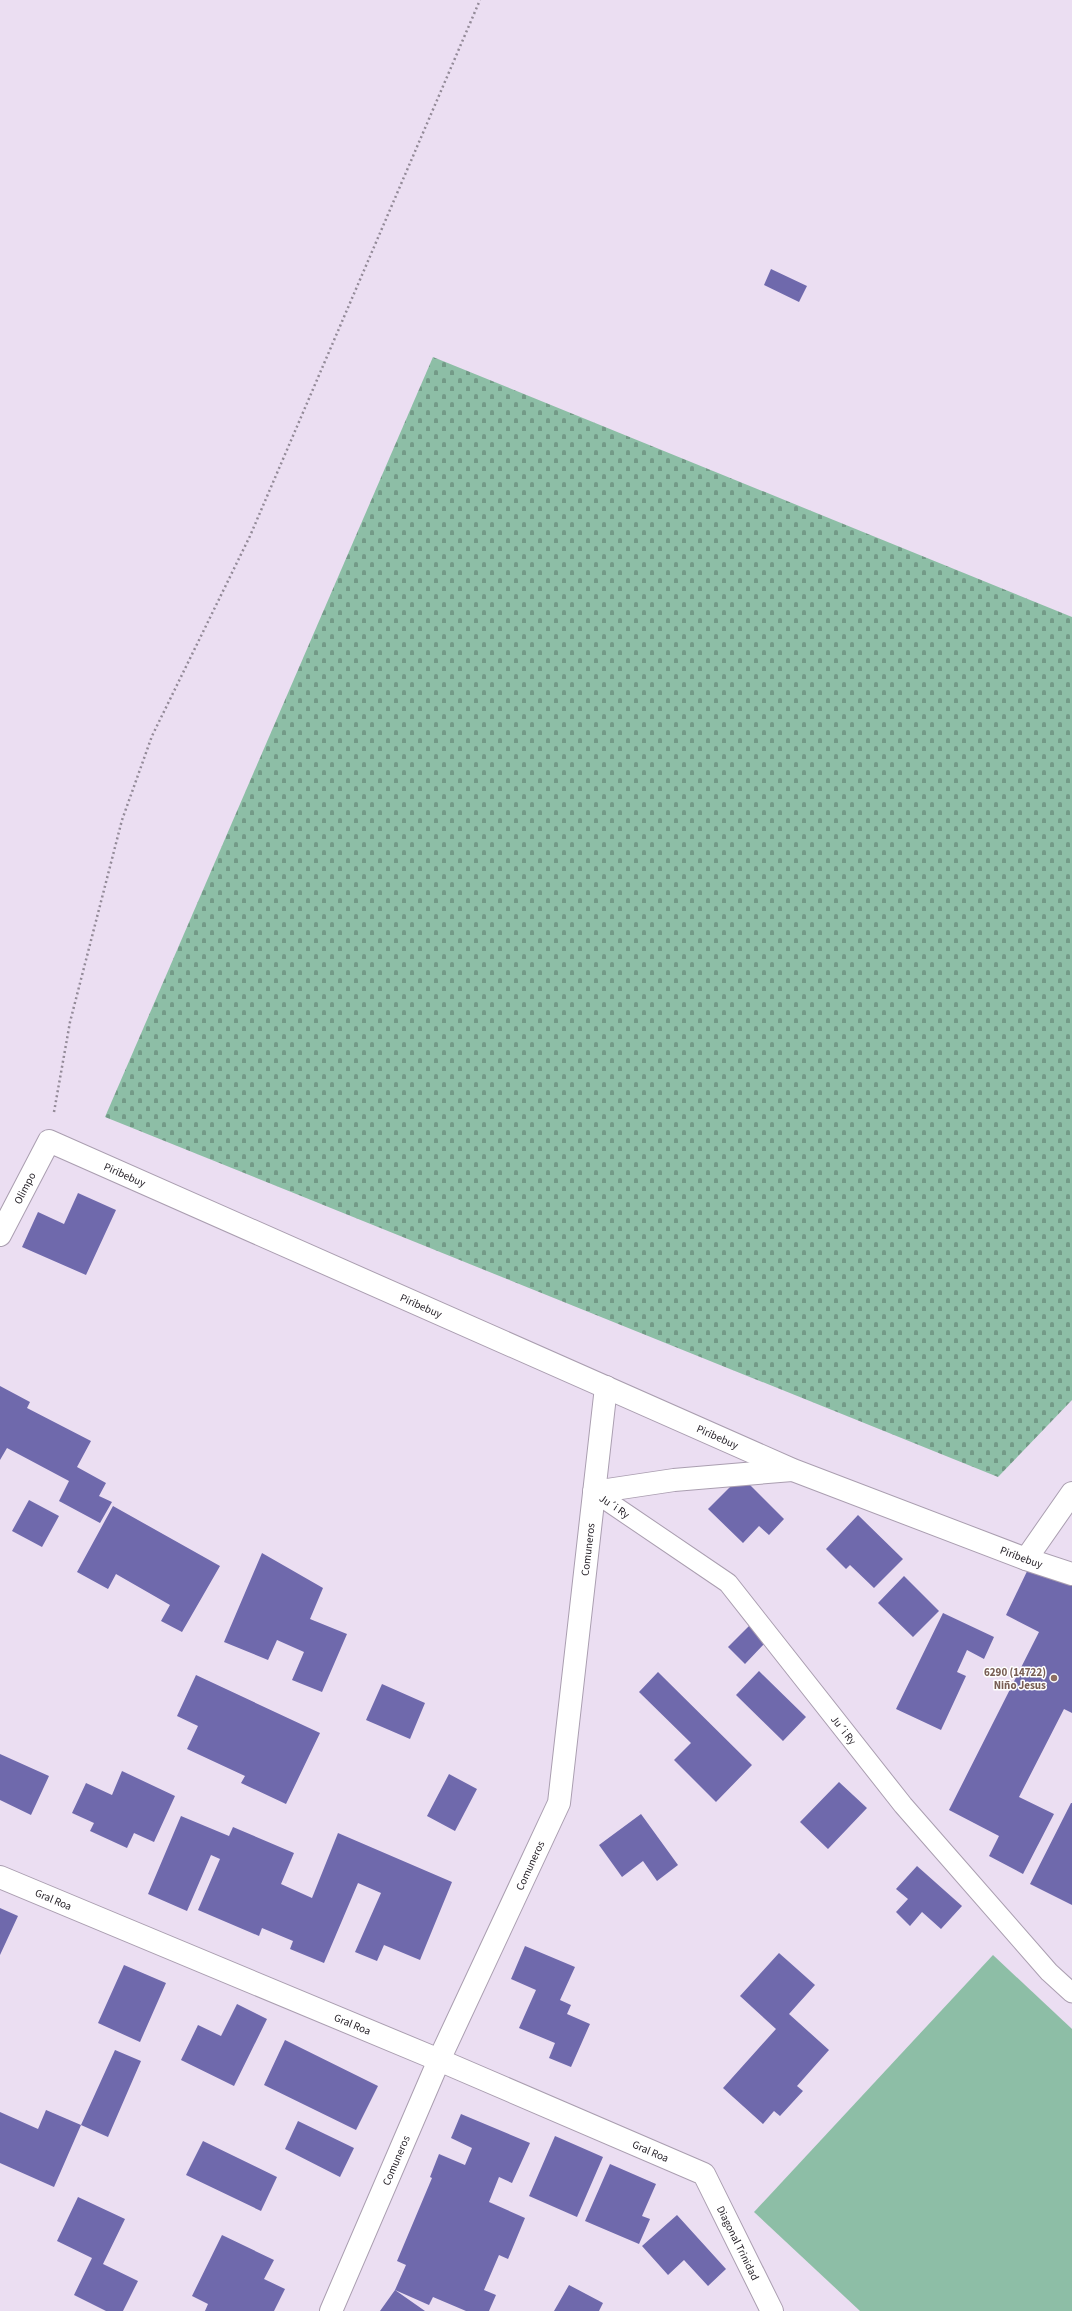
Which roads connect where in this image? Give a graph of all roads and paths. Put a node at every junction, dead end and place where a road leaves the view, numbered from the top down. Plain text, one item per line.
1 (480, 0) edge
2 (49, 1141) junction
3 (0, 1234) edge
4 (606, 1387) junction
5 (793, 1470) junction
6 (594, 1492) junction
7 (1072, 1493) edge
8 (1026, 1559) junction
9 (1072, 1574) edge
10 (0, 1877) edge
11 (1072, 1993) edge
12 (439, 2060) junction
13 (704, 2174) joint
14 (330, 2311) edge
15 (772, 2311) edge

1 - 2 path
2 - 3 street, Olimpo
2 - 4 street, Piribebuy
4 - 5 street, Piribebuy
4 - 6 street, Comuneros
5 - 6 street, Piribebuy
5 - 8 street, Piribebuy
6 - 11 lane, Ju´i Ry
6 - 12 street, Comuneros
7 - 8 street
8 - 9 street, Piribebuy
10 - 12 street, Gral Roa
12 - 13 street, Gral Roa
12 - 14 street, Comuneros
13 - 15 street, Diagonal Trinidad

